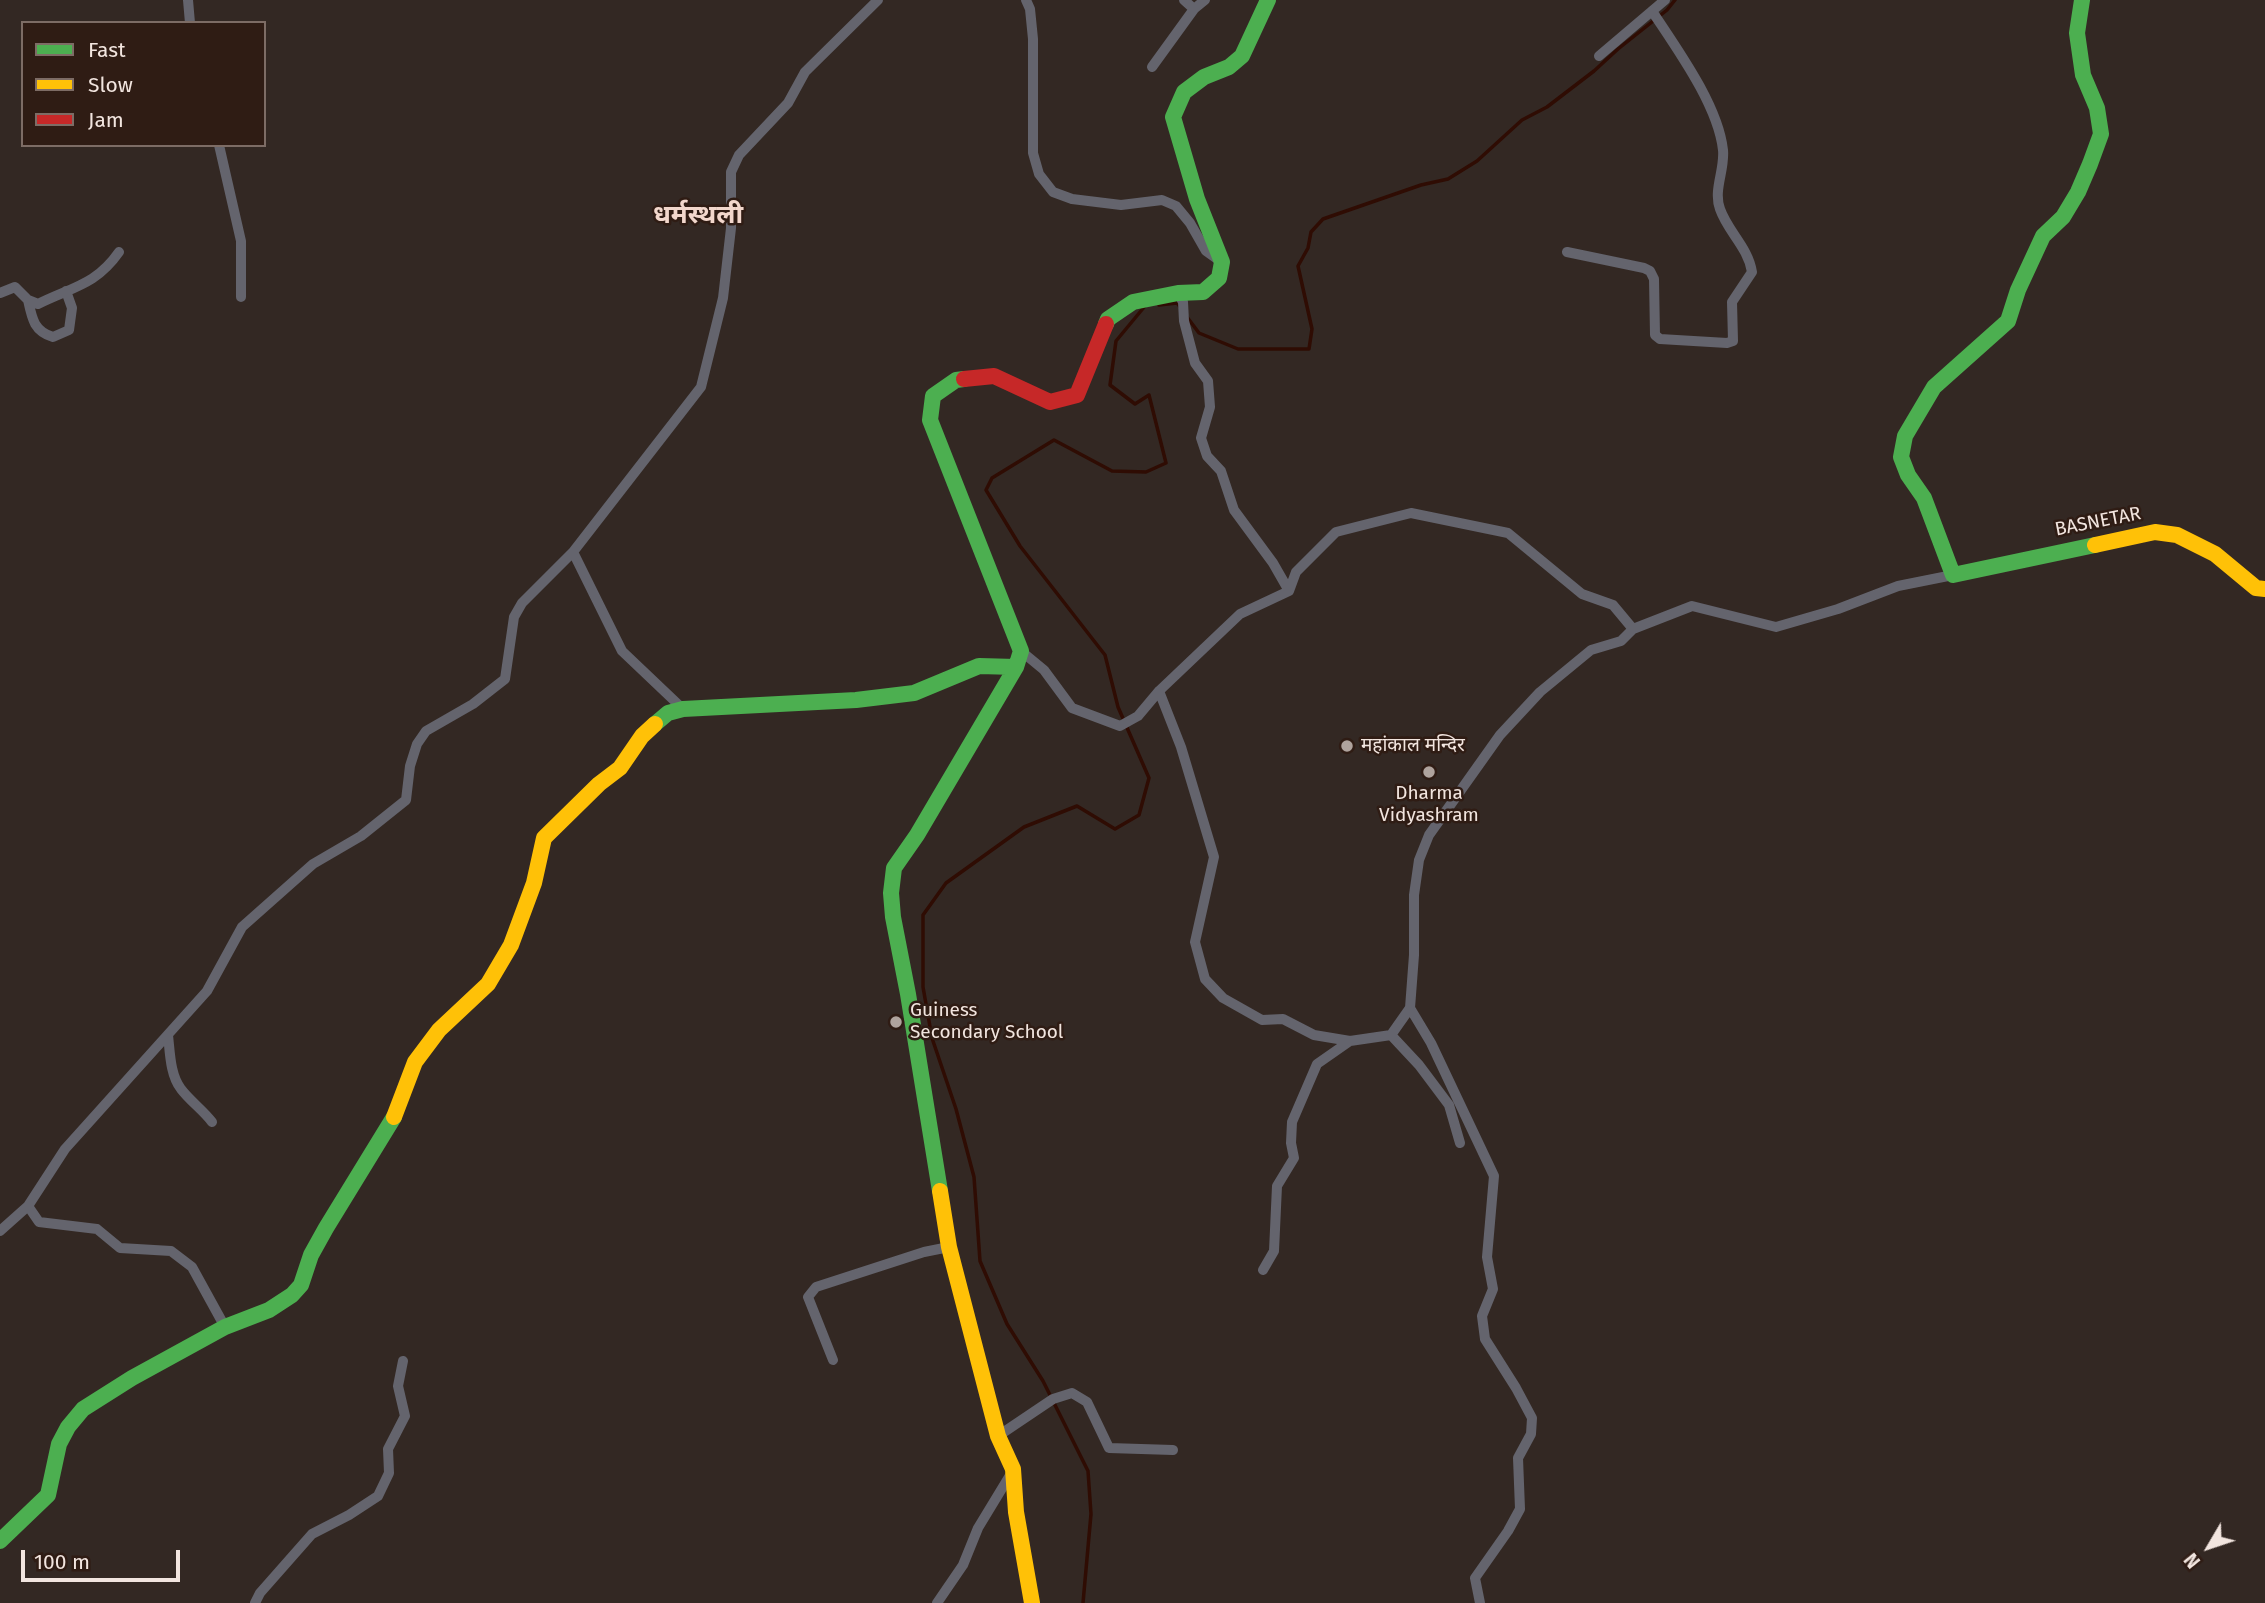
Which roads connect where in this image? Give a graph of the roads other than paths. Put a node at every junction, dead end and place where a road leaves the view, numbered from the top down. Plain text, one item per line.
1 (188, 0) edge
2 (878, 0) edge
3 (1026, 0) edge
4 (1184, 0) edge
5 (1205, 0) edge
6 (1268, 0) edge
7 (1665, 0) edge
8 (2082, 0) edge
9 (1194, 9) junction
10 (1652, 11) junction
11 (190, 21) edge
12 (1599, 57) dead end
13 (1152, 67) dead end
14 (219, 147) edge
15 (119, 252) dead end
16 (1567, 252) dead end
17 (1222, 262) junction
18 (66, 291) junction
19 (0, 293) edge
20 (241, 297) dead end
21 (1180, 298) junction
22 (28, 300) junction
23 (573, 552) junction
24 (1953, 575) junction
25 (2265, 589) edge
26 (1289, 591) junction
27 (1633, 629) junction
28 (1021, 651) junction
29 (1016, 667) junction
30 (1159, 691) junction
31 (683, 709) junction
32 (1410, 1008) junction
33 (168, 1035) junction
34 (1391, 1035) junction
35 (1350, 1041) junction
36 (212, 1122) dead end
37 (1460, 1143) dead end
38 (28, 1206) junction
39 (0, 1231) edge
40 (949, 1247) junction
41 (1263, 1270) dead end
42 (225, 1327) junction
43 (833, 1360) dead end
44 (403, 1361) dead end
45 (998, 1436) junction
46 (1172, 1450) dead end
47 (1013, 1469) junction
48 (0, 1541) edge
49 (255, 1603) edge
50 (937, 1603) edge
51 (1032, 1603) edge
52 (1480, 1603) edge

1 - 11 street
2 - 23 street
3 - 17 street
4 - 9 street
5 - 9 street
6 - 17 street
7 - 10 street
8 - 24 street
9 - 13 street
10 - 12 street
10 - 16 street
14 - 20 street
15 - 18 street
17 - 21 street
18 - 22 street
18 - 22 street
19 - 22 street
21 - 26 street
21 - 28 street
23 - 31 street
23 - 33 street
24 - 25 street, BASNETAR
24 - 27 street
26 - 27 street
26 - 30 street
27 - 32 street
28 - 29 street
28 - 30 street
29 - 31 street
29 - 40 street
30 - 35 street
31 - 42 street
32 - 34 street
32 - 52 street
33 - 36 street
33 - 38 street
34 - 35 street
34 - 37 street
35 - 41 street
38 - 39 street
38 - 42 street
40 - 43 street
40 - 45 street
42 - 48 street
44 - 49 street
45 - 46 street
45 - 47 street
47 - 50 street
47 - 51 street

